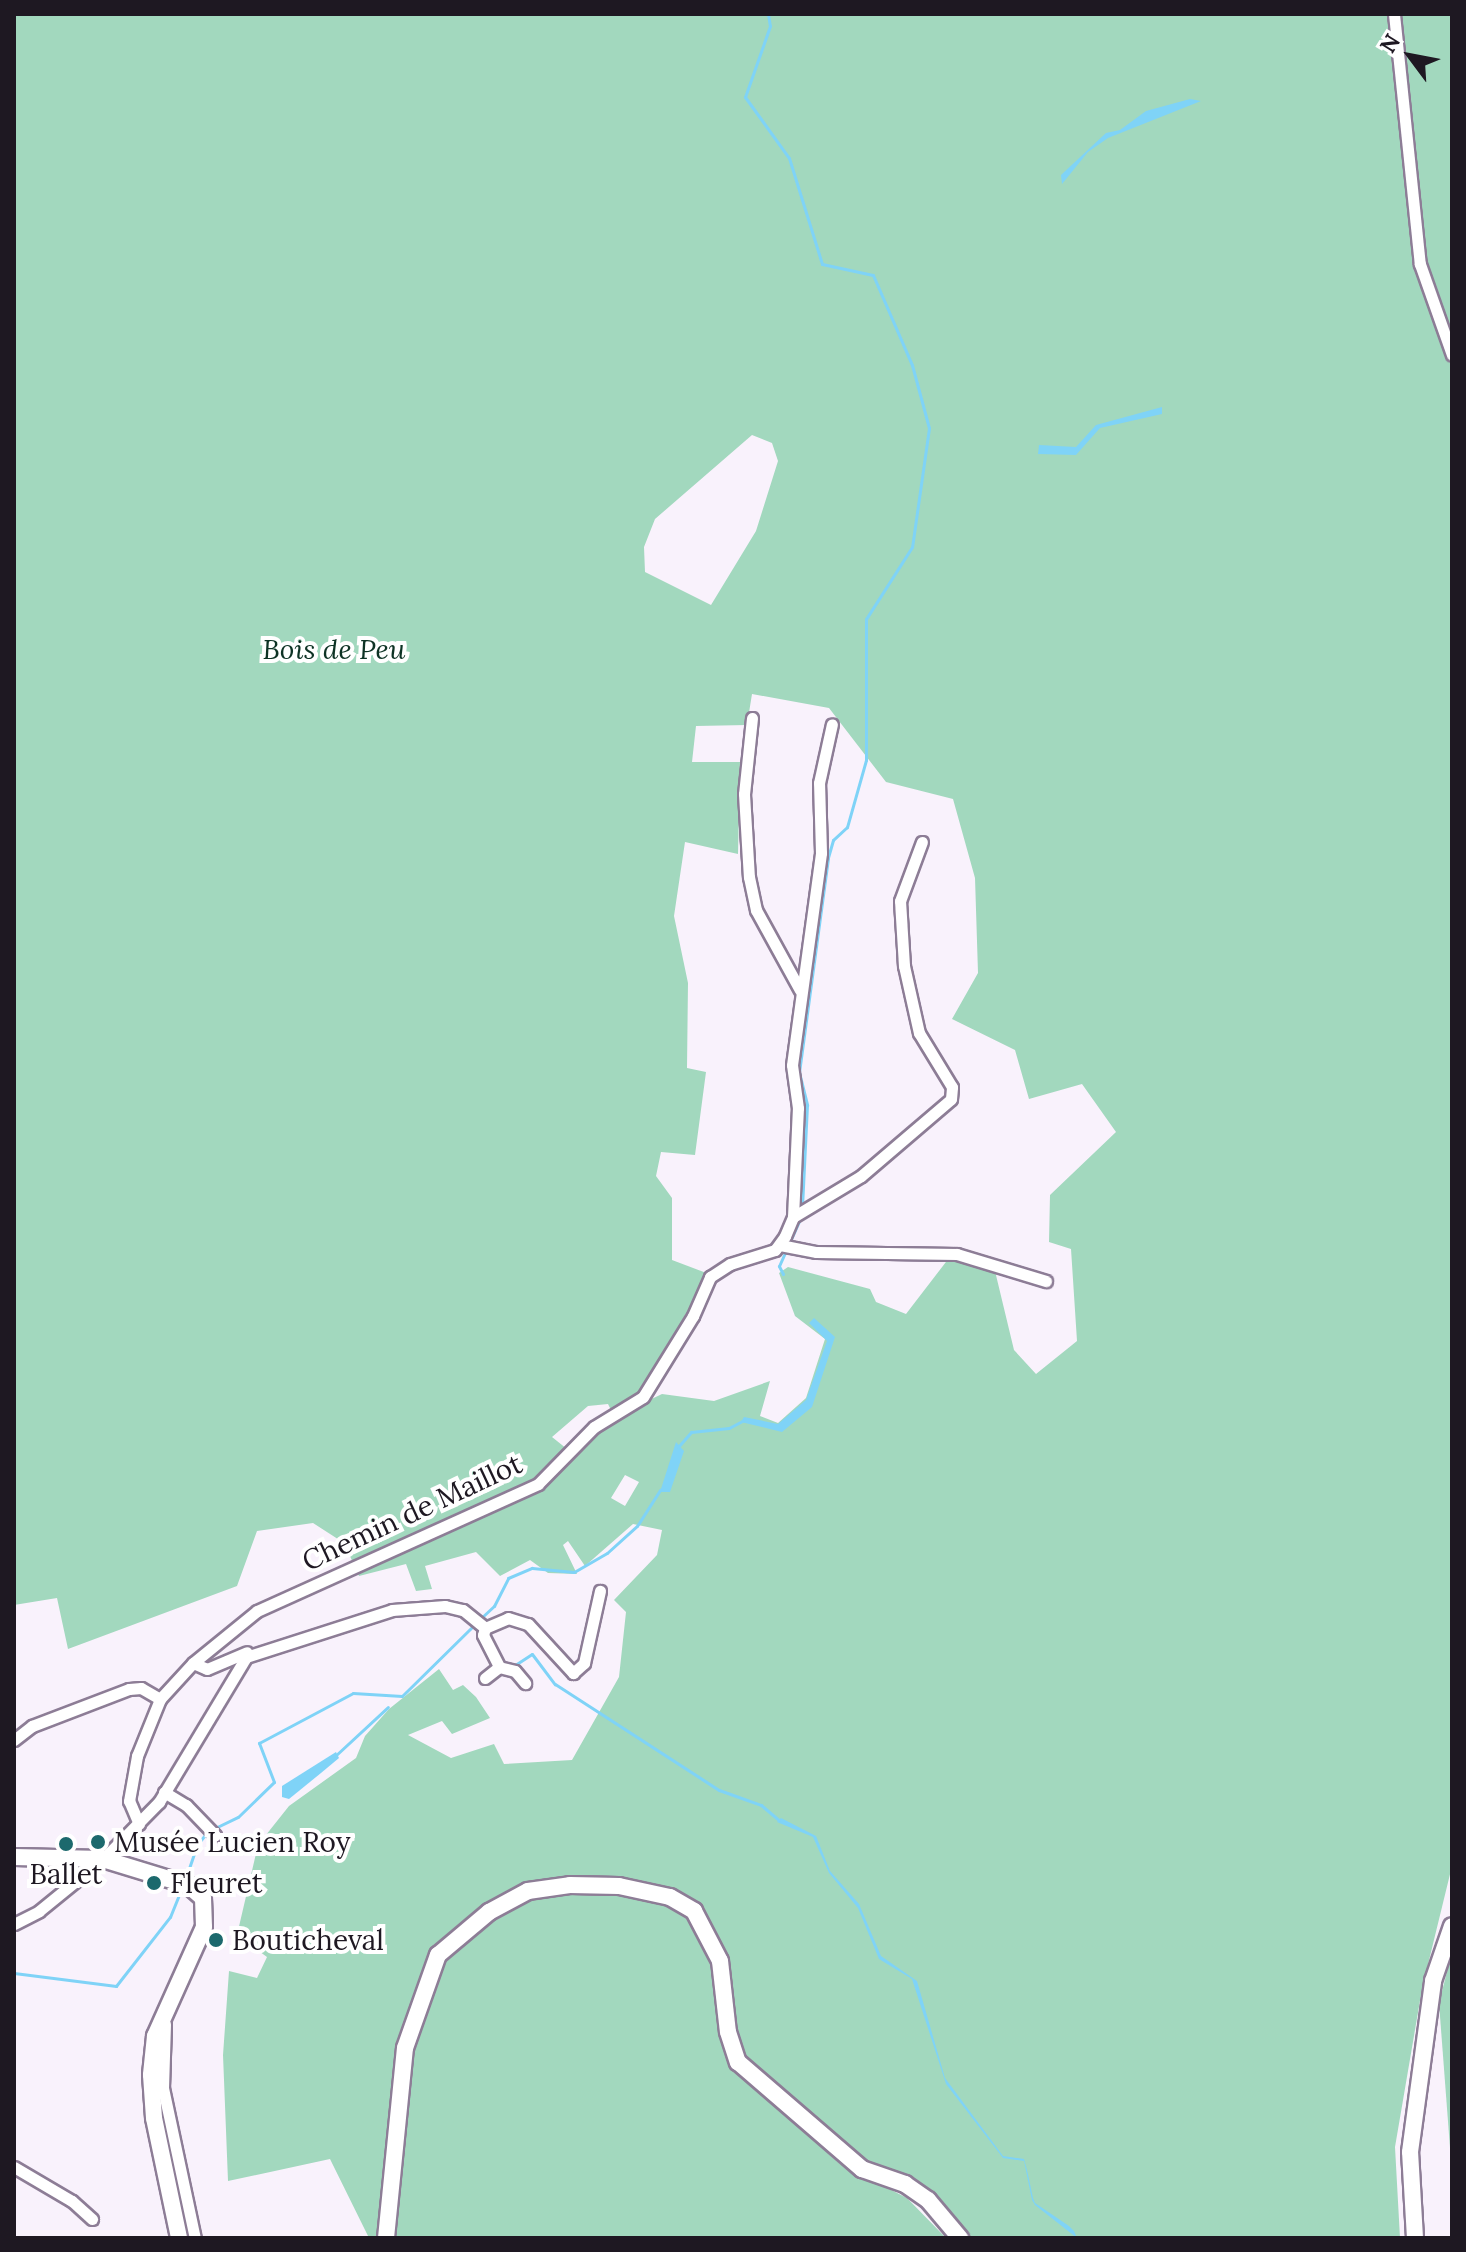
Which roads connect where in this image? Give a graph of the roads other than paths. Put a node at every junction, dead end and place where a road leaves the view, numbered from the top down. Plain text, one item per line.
1 (1394, 14) edge
2 (1452, 355) edge
3 (752, 718) dead end
4 (832, 724) dead end
5 (922, 842) dead end
6 (800, 990) junction
7 (799, 1214) junction
8 (785, 1247) junction
9 (1046, 1281) dead end
10 (600, 1591) dead end
11 (480, 1623) junction
12 (255, 1653) junction
13 (193, 1663) junction
14 (499, 1667) junction
15 (485, 1678) dead end
16 (525, 1683) dead end
17 (160, 1699) junction
18 (14, 1740) edge
19 (164, 1792) junction
20 (139, 1824) junction
21 (212, 1831) dead end
22 (14, 1857) edge
23 (103, 1859) junction
24 (14, 1924) edge
25 (1452, 1926) edge
26 (166, 2011) junction
27 (14, 2167) edge
28 (92, 2219) dead end
29 (179, 2238) edge
30 (195, 2238) edge
31 (386, 2238) edge
32 (960, 2238) edge
33 (1415, 2238) edge

1 - 2 street
3 - 6 street
4 - 6 street
5 - 7 street
6 - 7 street
7 - 8 street
8 - 9 street
8 - 13 street, Chemin de Maillot
10 - 11 street
11 - 12 street
11 - 14 street
12 - 13 street
12 - 19 street
13 - 17 street, Chemin de Maillot
14 - 15 street
14 - 16 street
17 - 18 street
17 - 20 street, Chemin de Maillot
19 - 20 street
19 - 21 street
20 - 23 street
22 - 23 street
23 - 24 street
23 - 26 street
25 - 33 street
26 - 29 street
26 - 30 street
27 - 28 street
31 - 32 street

